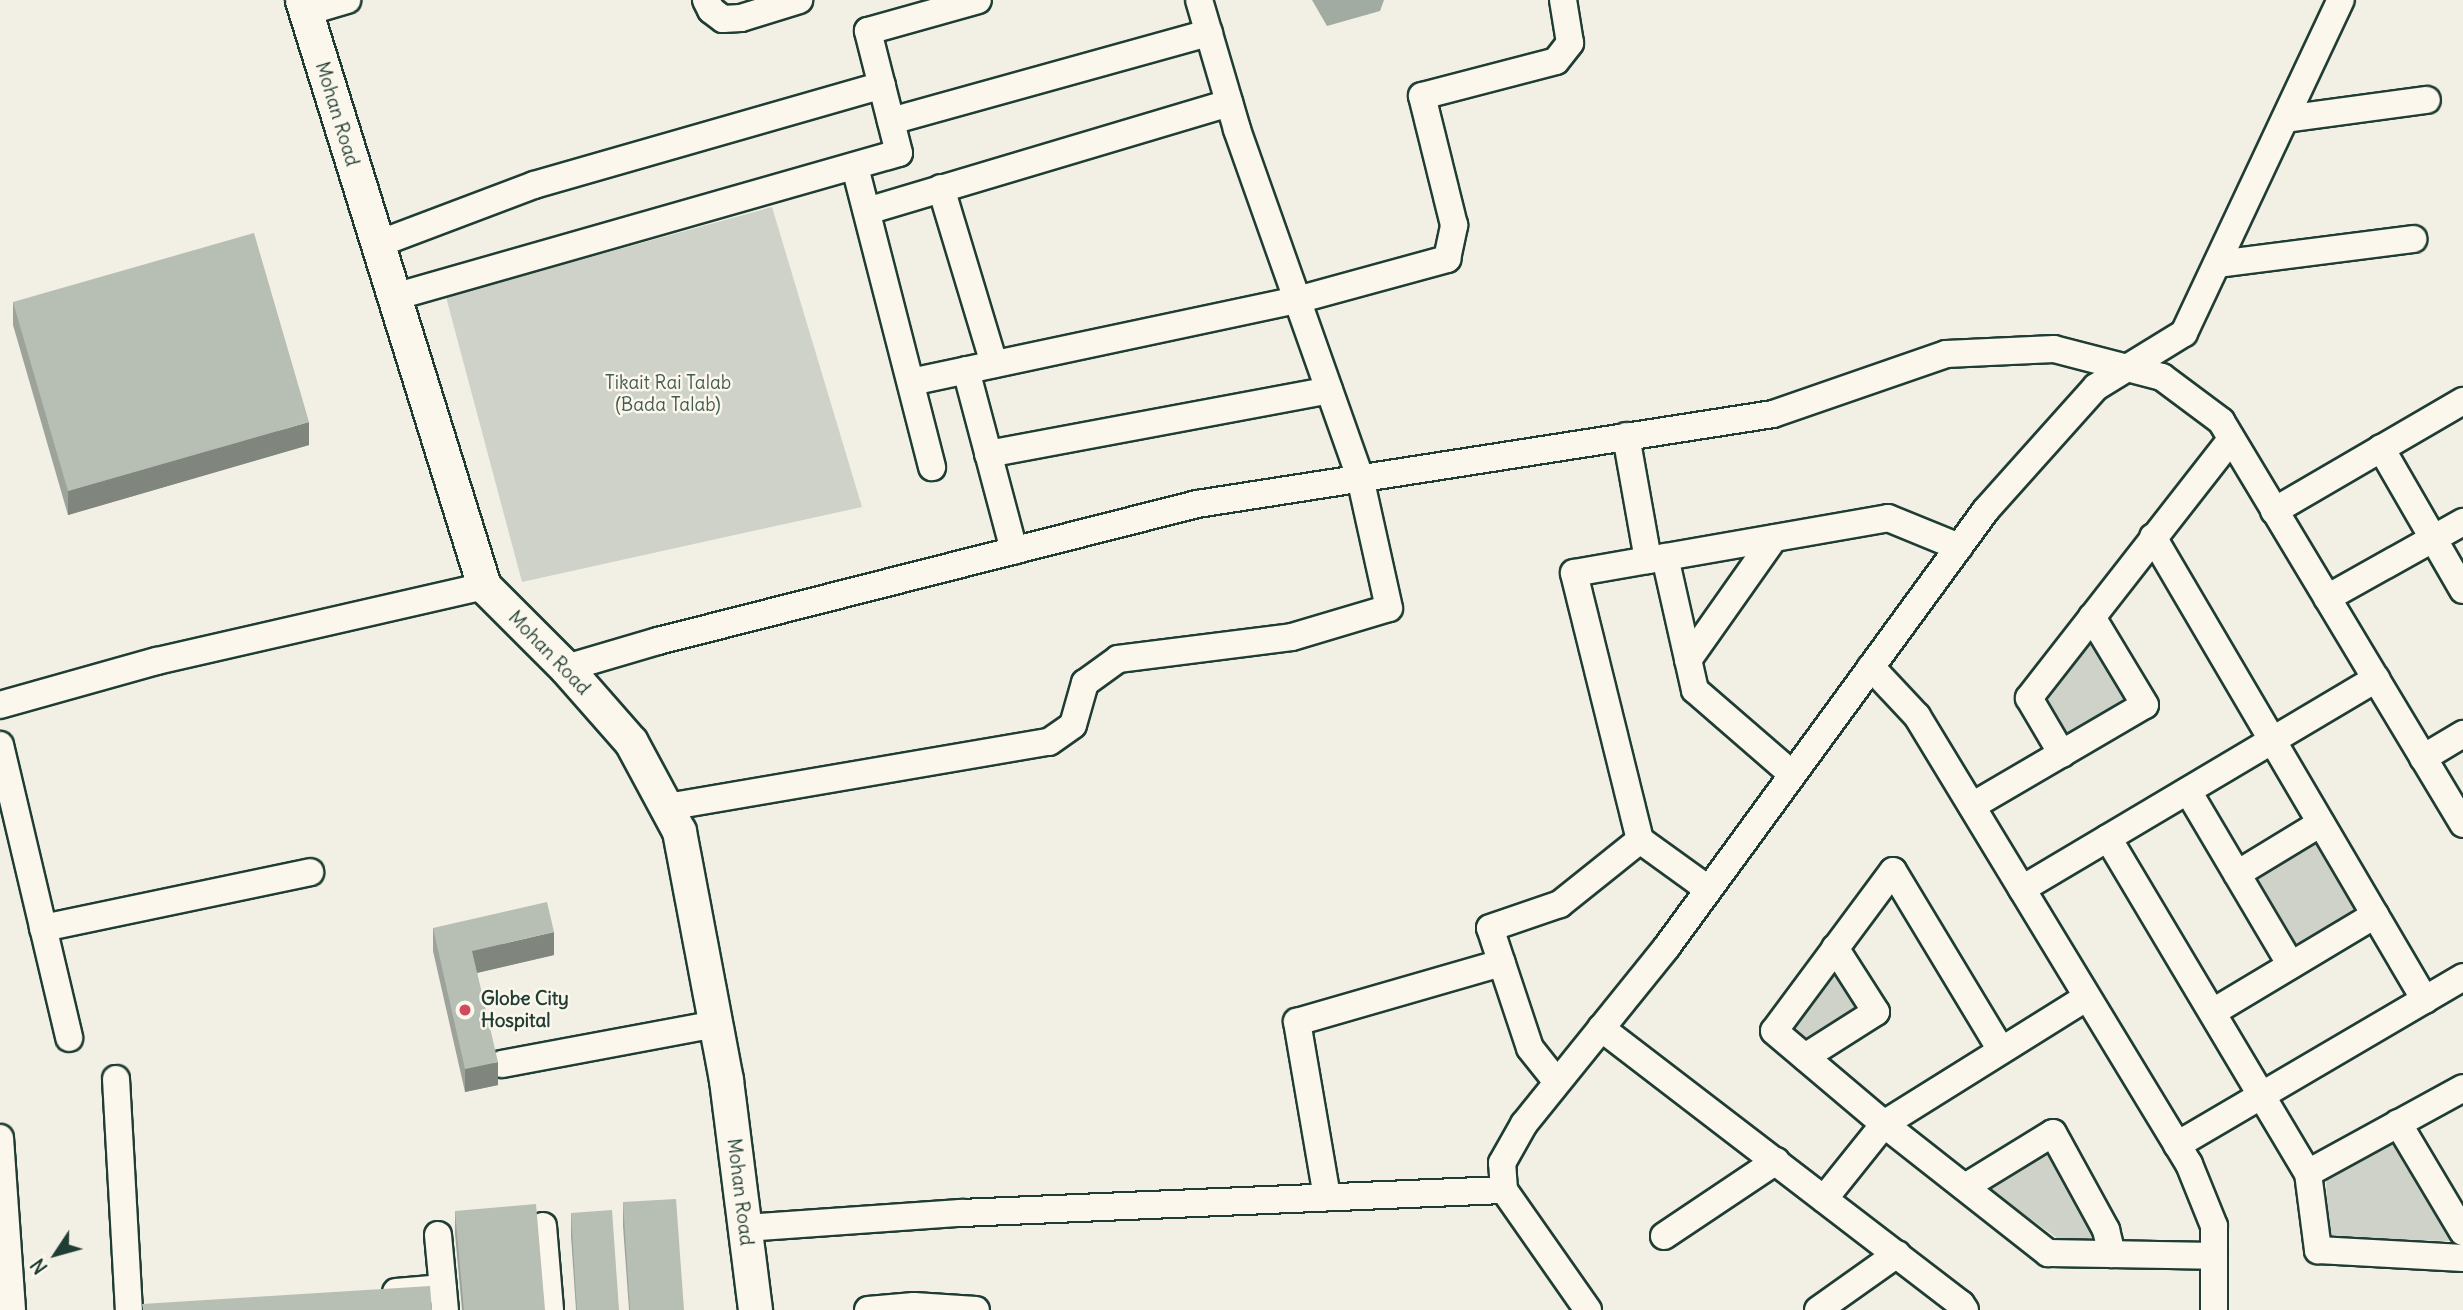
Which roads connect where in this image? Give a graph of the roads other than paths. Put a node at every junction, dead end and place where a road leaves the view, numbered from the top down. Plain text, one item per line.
1 (347, 0) edge
2 (706, 0) edge
3 (799, 0) edge
4 (978, 0) edge
5 (1199, 0) edge
6 (1563, 0) edge
7 (2341, 0) edge
8 (304, 6) edge
9 (1209, 33) junction
10 (882, 85) junction
11 (2427, 100) dead end
12 (1229, 103) junction
13 (2286, 119) junction
14 (891, 121) junction
15 (855, 167) junction
16 (941, 188) junction
17 (867, 211) junction
18 (2413, 239) dead end
19 (377, 244) junction
20 (2218, 264) junction
21 (394, 297) junction
22 (1297, 300) junction
23 (994, 364) junction
24 (966, 370) junction
25 (2125, 370) junction
26 (911, 382) junction
27 (1329, 390) junction
28 (2463, 401) edge
29 (1626, 436) junction
30 (2231, 439) junction
31 (2381, 448) junction
32 (988, 454) junction
33 (932, 467) dead end
34 (1360, 477) junction
35 (2274, 511) junction
36 (2463, 522) edge
37 (2153, 537) junction
38 (1774, 538) junction
39 (2433, 538) junction
40 (1959, 547) junction
41 (1014, 551) junction
42 (1656, 559) junction
43 (484, 586) junction
44 (2463, 590) edge
45 (2327, 598) junction
46 (2092, 617) junction
47 (1688, 660) junction
48 (1871, 667) junction
49 (566, 668) junction
50 (2376, 679) junction
51 (0, 705) edge
52 (2463, 734) edge
53 (2272, 740) junction
54 (0, 745) edge
55 (2062, 754) junction
56 (2423, 758) junction
57 (1792, 774) junction
58 (2188, 791) junction
59 (1972, 806) junction
60 (667, 807) junction
61 (2321, 823) junction
62 (2463, 824) edge
63 (2108, 838) junction
64 (1640, 840) junction
65 (310, 872) dead end
66 (2237, 874) junction
67 (1708, 889) junction
68 (2022, 889) junction
69 (2375, 915) junction
70 (43, 928) junction
71 (1835, 948) junction
72 (1502, 963) junction
73 (2291, 965) junction
74 (2463, 977) edge
75 (2087, 997) junction
76 (2425, 1000) junction
77 (2213, 1012) junction
78 (715, 1024) junction
79 (1601, 1028) junction
80 (69, 1038) dead end
81 (2001, 1050) junction
82 (1805, 1057) junction
83 (502, 1064) dead end
84 (116, 1079) dead end
85 (1557, 1082) junction
86 (2463, 1088) edge
87 (2262, 1096) junction
88 (1884, 1124) junction
89 (2398, 1124) junction
90 (0, 1138) edge
91 (2178, 1145) junction
92 (1776, 1161) junction
93 (2308, 1173) junction
94 (1965, 1187) junction
95 (1504, 1190) junction
96 (1327, 1197) junction
97 (1824, 1199) junction
98 (543, 1226) dead end
99 (744, 1228) junction
100 (2463, 1232) edge
101 (438, 1235) dead end
102 (1664, 1236) dead end
103 (1897, 1254) junction
104 (2112, 1254) junction
105 (2214, 1256) junction
106 (2463, 1258) edge
107 (375, 1293) edge
108 (444, 1299) edge
109 (12, 1310) edge
110 (129, 1310) edge
111 (550, 1310) edge
112 (755, 1310) edge
113 (868, 1310) edge
114 (976, 1310) edge
115 (1588, 1310) edge
116 (1818, 1310) edge
117 (1965, 1310) edge
118 (2214, 1310) edge

1 - 8 street
2 - 3 street
4 - 10 street
5 - 9 street
6 - 22 street
7 - 13 street
8 - 19 main road, Mohan Road
9 - 12 street
9 - 14 street
10 - 14 street
10 - 19 street
11 - 13 street
12 - 16 street
12 - 22 street
13 - 20 street
14 - 15 street
15 - 17 street
15 - 21 street
16 - 17 street
16 - 23 street
17 - 26 street
18 - 20 street
19 - 21 main road, Mohan Road
20 - 25 street
21 - 43 main road, Mohan Road
22 - 23 street
22 - 27 street
23 - 24 street
24 - 26 street
24 - 32 street
25 - 29 street
25 - 30 street
25 - 40 street
26 - 33 street
27 - 32 street
27 - 34 street
28 - 31 street
29 - 34 street
29 - 42 street
30 - 35 street
30 - 37 street
31 - 35 street
31 - 39 street
32 - 41 street
34 - 41 street
34 - 60 street
35 - 45 street
36 - 39 street
37 - 46 street
37 - 53 street
38 - 40 street
38 - 42 street
38 - 47 street
39 - 44 street
39 - 45 street
40 - 48 street
41 - 49 street
42 - 47 street
42 - 64 street
43 - 49 main road, Mohan Road
43 - 51 street
45 - 50 street
46 - 55 street
46 - 55 street
47 - 57 street
48 - 57 street
48 - 59 street
49 - 60 main road, Mohan Road
50 - 53 street
50 - 56 street
52 - 56 street
53 - 58 street
53 - 61 street
54 - 70 street
55 - 59 street
56 - 62 street
57 - 67 street
58 - 63 street
58 - 66 street
59 - 68 street
60 - 78 main road, Mohan Road
61 - 66 street
61 - 69 street
63 - 68 street
63 - 77 street
64 - 67 street
64 - 72 street
65 - 70 street
66 - 73 street
67 - 79 street
68 - 75 street
69 - 73 street
69 - 76 street
70 - 80 street
71 - 81 street
71 - 82 street
71 - 82 street
72 - 85 street
72 - 96 street
73 - 77 street
74 - 76 street
75 - 81 street
75 - 91 street
76 - 87 street
77 - 87 street
78 - 83 street
78 - 99 main road, Mohan Road
79 - 85 street
79 - 92 street
81 - 88 street
82 - 88 street
84 - 110 street
85 - 95 street
86 - 89 street
87 - 91 street
87 - 93 street
88 - 94 street
88 - 97 street
89 - 93 street
89 - 100 street
90 - 109 street
91 - 105 street
92 - 97 street
92 - 102 street
93 - 106 street
94 - 104 street
94 - 104 street
95 - 96 street
95 - 115 street
96 - 99 street
97 - 103 street
98 - 111 street
99 - 112 main road, Mohan Road
101 - 108 street
103 - 116 street
103 - 117 street
104 - 105 street
105 - 118 street
107 - 108 street
113 - 114 street

